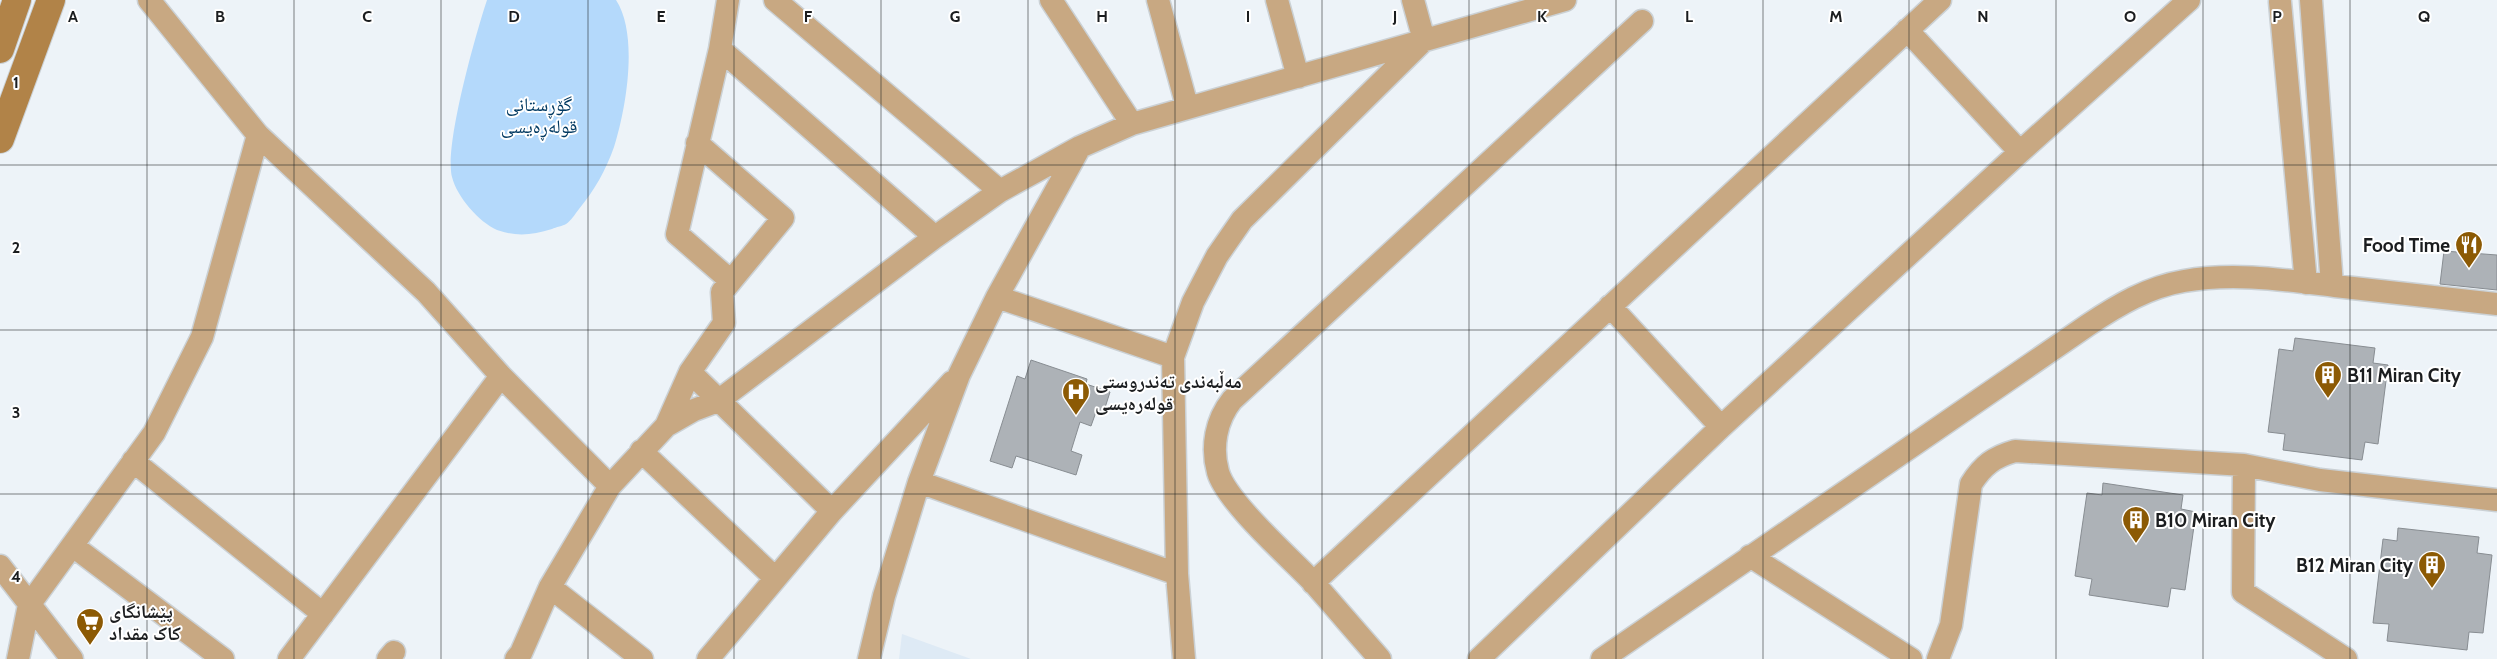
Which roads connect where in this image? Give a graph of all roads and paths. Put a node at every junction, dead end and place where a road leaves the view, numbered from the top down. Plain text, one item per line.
1 (17, 0) edge
2 (51, 0) edge
3 (149, 0) edge
4 (728, 0) edge
5 (775, 0) edge
6 (1051, 0) edge
7 (1158, 0) edge
8 (1277, 0) edge
9 (1413, 0) edge
10 (1565, 0) edge
11 (1940, 0) edge
12 (2189, 0) edge
13 (2310, 0) edge
14 (2278, 1) edge
15 (1642, 21) dead end
16 (1907, 30) junction
17 (1424, 40) junction
18 (0, 49) edge
19 (720, 49) junction
20 (1298, 77) junction
21 (1187, 106) junction
22 (1132, 124) junction
23 (258, 135) junction
24 (0, 139) edge
25 (697, 143) junction
26 (1080, 147) junction
27 (2020, 152) junction
28 (1000, 191) junction
29 (935, 237) junction
30 (731, 281) junction
31 (2306, 282) junction
32 (2332, 285) junction
33 (997, 297) junction
34 (2497, 304) edge
35 (1610, 306) junction
36 (1174, 357) junction
37 (690, 372) junction
38 (959, 375) junction
39 (501, 376) junction
40 (718, 401) junction
41 (666, 426) junction
42 (1721, 427) junction
43 (641, 451) junction
44 (133, 462) junction
45 (2244, 465) junction
46 (919, 482) junction
47 (610, 486) junction
48 (2497, 500) edge
49 (832, 511) junction
50 (73, 546) junction
51 (1750, 556) junction
52 (0, 566) edge
53 (1176, 574) junction
54 (774, 577) junction
55 (1313, 582) junction
56 (550, 587) junction
57 (29, 605) junction
58 (323, 614) junction
59 (523, 657) edge
60 (18, 659) edge
61 (72, 659) edge
62 (222, 659) edge
63 (288, 659) edge
64 (642, 659) edge
65 (708, 659) edge
66 (869, 659) edge
67 (1184, 659) edge
68 (1380, 659) edge
69 (1479, 659) edge
70 (1602, 659) edge
71 (1911, 659) edge
72 (1938, 659) edge
73 (2346, 659) edge

1 - 18 main road
2 - 24 main road
3 - 23 street
4 - 19 street
5 - 28 street
6 - 22 street
7 - 21 street
8 - 20 street
9 - 17 street
10 - 17 street
11 - 16 street
12 - 27 street
13 - 14 street
13 - 32 street
14 - 31 street
15 - 55 street
16 - 27 street
16 - 35 street
17 - 20 street
17 - 36 street
19 - 25 street
19 - 29 street
20 - 21 street
21 - 22 street
22 - 26 street
23 - 39 street
23 - 44 street
25 - 30 street
25 - 30 street
26 - 28 street
26 - 33 street
27 - 42 street
28 - 29 street
29 - 40 street
30 - 37 street
31 - 32 street
31 - 51 street
32 - 34 street
33 - 36 street
33 - 38 street
35 - 42 street
35 - 55 street
36 - 53 street
37 - 40 street
37 - 41 street
38 - 46 street
38 - 49 street
39 - 47 street
39 - 58 street
40 - 41 street
40 - 49 street
41 - 43 street
42 - 69 street
43 - 47 street
43 - 54 street
44 - 50 street
44 - 58 street
45 - 48 street
45 - 72 street
45 - 73 street
46 - 53 street
46 - 66 street
47 - 56 street
49 - 54 street
50 - 57 street
50 - 62 street
51 - 70 street
51 - 71 street
52 - 57 street
53 - 67 street
54 - 65 street
55 - 68 street
56 - 59 street
56 - 64 street
57 - 60 street
57 - 61 street
58 - 63 street

